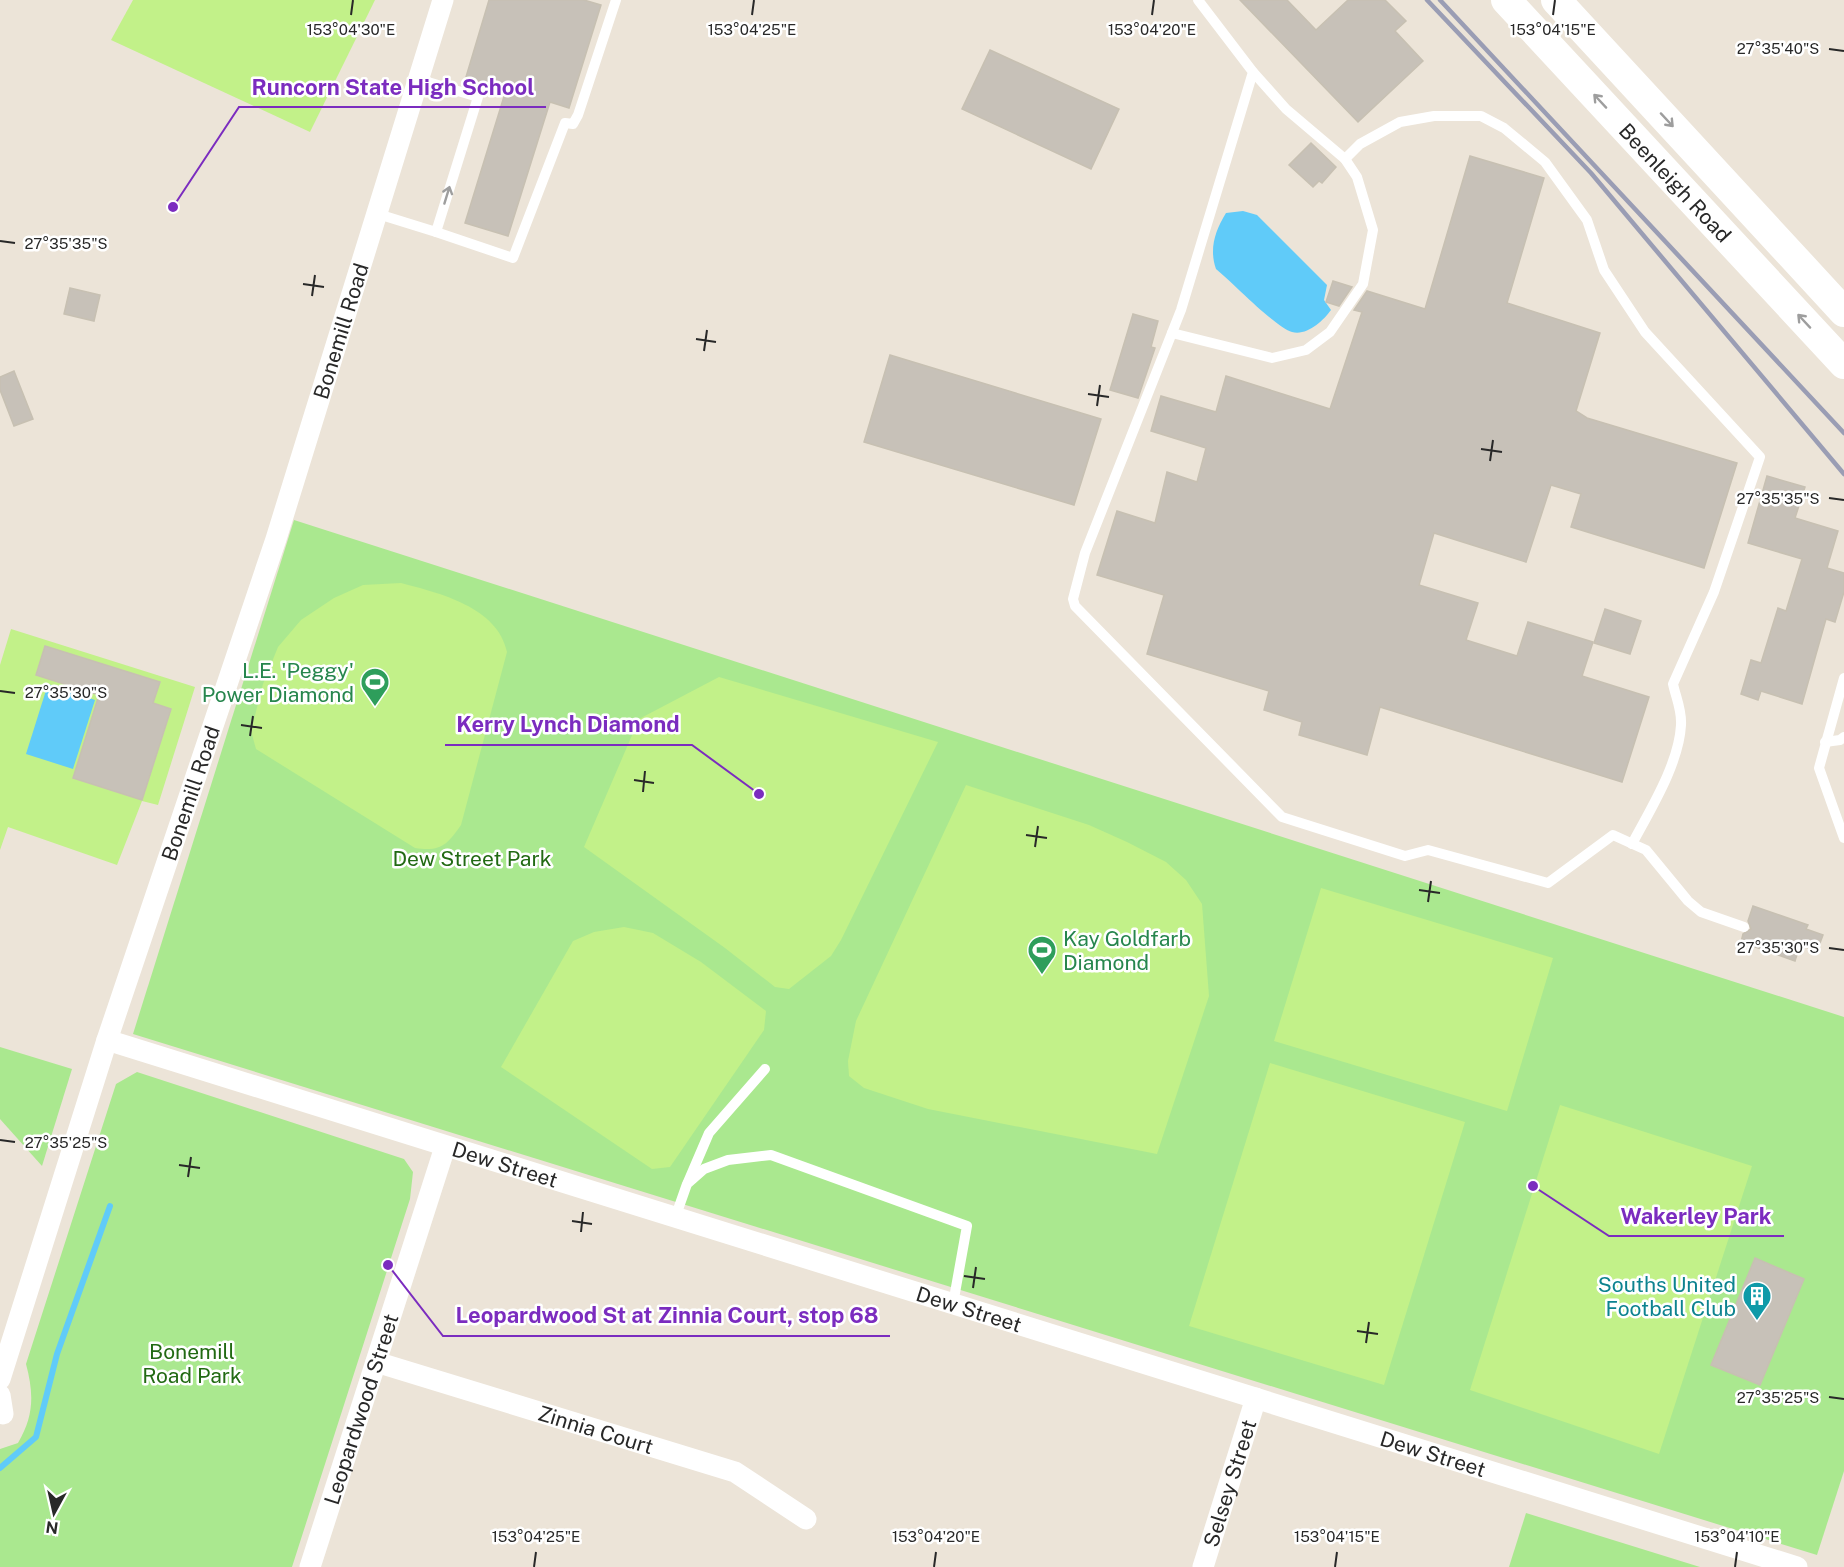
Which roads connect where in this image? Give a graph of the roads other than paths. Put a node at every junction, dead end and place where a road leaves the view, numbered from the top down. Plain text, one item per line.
1 (443, 0) edge
2 (616, 0) edge
3 (1198, 0) edge
4 (1506, 0) edge
5 (1556, 0) edge
6 (1253, 72) junction
7 (418, 79) junction
8 (1345, 159) junction
9 (378, 214) junction
10 (436, 232) junction
11 (1844, 312) edge
12 (1172, 333) junction
13 (1844, 364) edge
14 (1844, 678) edge
15 (1844, 737) edge
16 (1825, 742) junction
17 (1844, 807) edge
18 (1835, 815) junction
19 (1844, 838) edge
20 (1632, 844) junction
21 (1744, 927) dead end
22 (107, 1040) junction
23 (765, 1070) dead end
24 (445, 1147) junction
25 (687, 1184) junction
26 (675, 1218) junction
27 (953, 1304) junction
28 (376, 1362) junction
29 (0, 1380) edge
30 (1256, 1398) junction
31 (806, 1519) dead end
32 (310, 1567) edge
33 (1203, 1567) edge
34 (1797, 1567) edge

1 - 7 street, Bonemill Road
2 - 10 lane
3 - 6 lane
13 -> 4 main road, Beenleigh Road
5 -> 11 main road, Beenleigh Road
6 - 8 lane
6 - 12 lane
7 - 9 street, Bonemill Road
10 -> 7 lane
8 - 12 lane
8 - 20 lane
9 - 10 lane
9 - 22 street, Bonemill Road
12 - 20 lane
14 - 16 lane
15 - 16 lane
16 - 18 lane
17 - 18 lane
18 - 19 lane
20 - 21 lane
22 - 24 street, Dew Street
22 - 29 street, Bonemill Road
23 - 25 lane
24 - 26 street, Dew Street
24 - 28 street, Leopardwood Street
25 - 26 lane
25 - 27 lane
26 - 27 street, Dew Street
27 - 30 street, Dew Street
28 - 31 street, Zinnia Court
28 - 32 street, Leopardwood Street
30 - 33 street, Selsey Street
30 - 34 street, Dew Street

